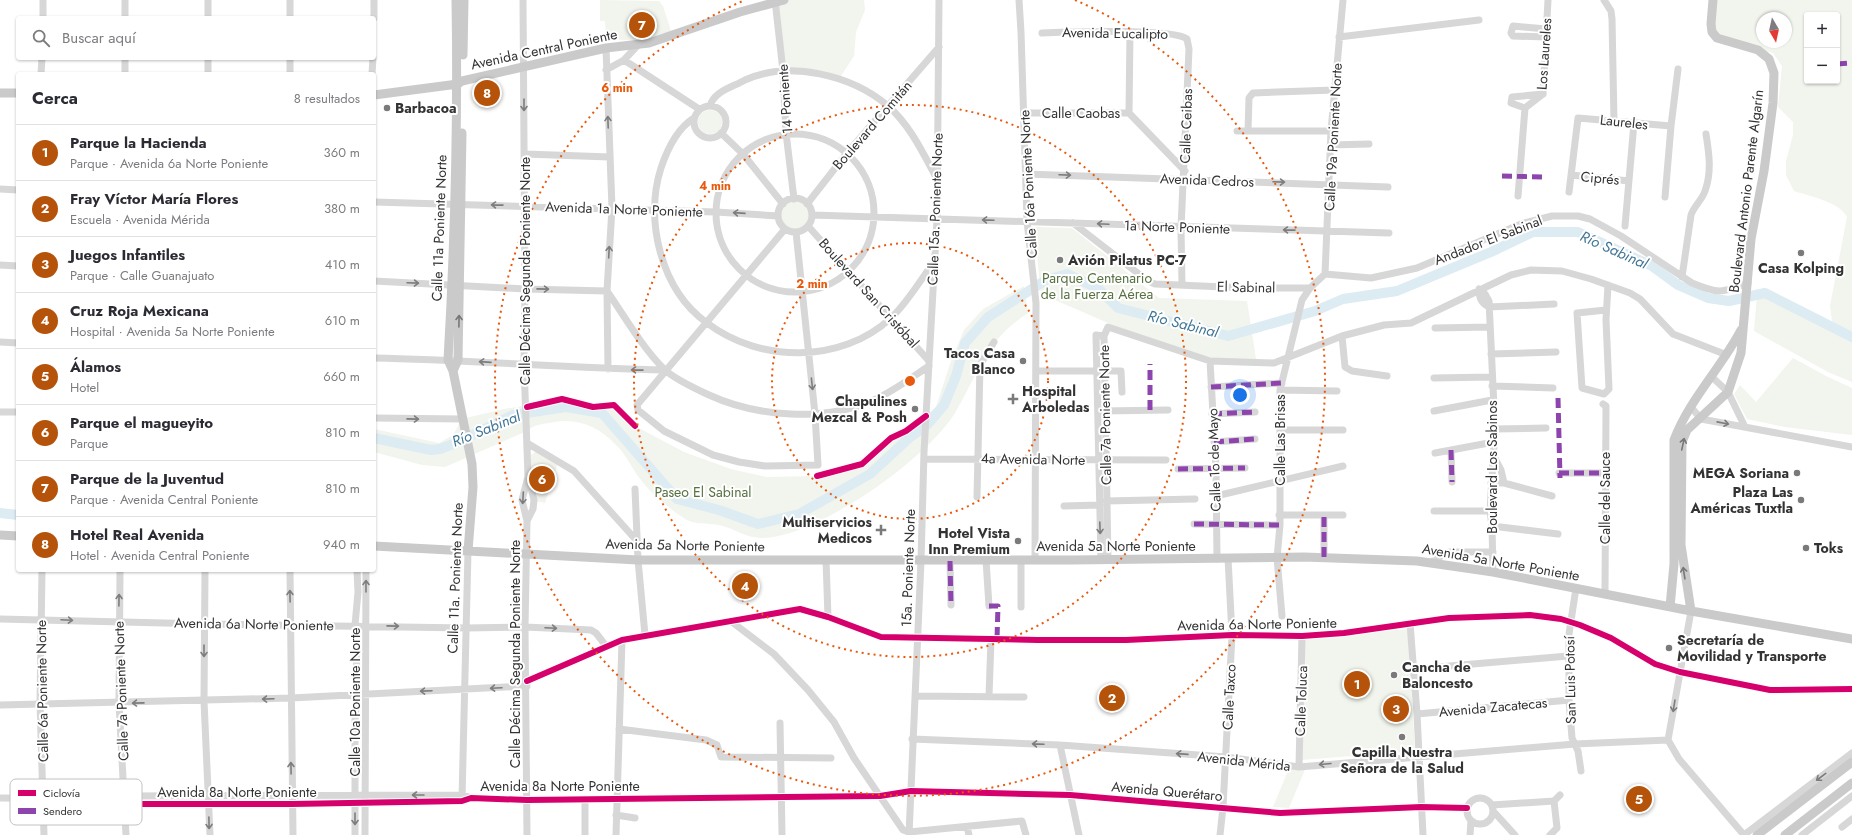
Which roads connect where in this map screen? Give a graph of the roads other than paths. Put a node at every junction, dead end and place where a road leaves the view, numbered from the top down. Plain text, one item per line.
1 (43, 0) edge
2 (125, 0) edge
3 (208, 0) edge
4 (290, 0) edge
5 (374, 0) edge
6 (456, 0) edge
7 (464, 0) edge
8 (523, 0) edge
9 (761, 0) edge
10 (939, 0) edge
11 (1019, 0) edge
12 (1343, 0) edge
13 (1548, 0) edge
14 (1604, 0) edge
15 (1713, 0) edge
16 (778, 1) edge
17 (740, 12) junction
18 (42, 16) edge
19 (125, 16) edge
20 (208, 16) edge
21 (290, 16) edge
22 (374, 16) edge
23 (1479, 20) dead end
24 (1546, 29) junction
25 (1130, 32) junction
26 (460, 33) junction
27 (1042, 33) dead end
28 (1339, 37) junction
29 (1546, 37) junction
30 (1187, 39) joint
31 (637, 46) junction
32 (939, 47) junction
33 (606, 48) junction
34 (42, 60) edge
35 (125, 60) edge
36 (208, 60) edge
37 (290, 60) edge
38 (373, 60) edge
39 (624, 60) junction
40 (524, 66) junction
41 (1678, 69) dead end
42 (606, 70) junction
43 (784, 71) junction
44 (41, 72) edge
45 (125, 72) edge
46 (208, 72) edge
47 (290, 72) edge
48 (372, 72) edge
49 (460, 83) junction
50 (1334, 90) junction
51 (0, 93) edge
52 (16, 93) edge
53 (1544, 94) junction
54 (376, 95) edge
55 (710, 106) junction
56 (888, 106) junction
57 (1525, 108) junction
58 (699, 109) junction
59 (1024, 113) junction
60 (1129, 113) junction
61 (694, 118) junction
62 (1614, 121) junction
63 (1634, 123) junction
64 (1670, 126) junction
65 (1237, 131) dead end
66 (1248, 131) junction
67 (1331, 131) junction
68 (786, 133) junction
69 (721, 134) junction
70 (1706, 134) dead end
71 (1369, 144) dead end
72 (1330, 145) junction
73 (847, 153) junction
74 (524, 154) junction
75 (743, 154) junction
76 (610, 157) junction
77 (1185, 171) junction
78 (1026, 174) junction
79 (1570, 175) junction
80 (936, 179) junction
81 (1184, 179) junction
82 (1629, 181) junction
83 (1329, 184) junction
84 (1388, 186) dead end
85 (0, 189) edge
86 (16, 190) edge
87 (1569, 192) dead end
88 (1518, 196) dead end
89 (1665, 197) dead end
90 (794, 199) junction
91 (376, 202) edge
92 (457, 204) junction
93 (783, 204) junction
94 (807, 204) junction
95 (525, 205) junction
96 (612, 208) junction
97 (654, 210) junction
98 (716, 212) junction
99 (812, 215) junction
100 (778, 216) junction
101 (874, 218) junction
102 (937, 219) junction
103 (1027, 221) junction
104 (1073, 223) junction
105 (808, 226) junction
106 (1625, 226) dead end
107 (1181, 228) junction
108 (785, 229) junction
109 (1328, 231) junction
110 (796, 232) junction
111 (1389, 233) dead end
112 (933, 263) junction
113 (0, 265) edge
114 (16, 266) edge
115 (851, 271) junction
116 (746, 274) junction
117 (1325, 274) junction
118 (1682, 277) junction
119 (376, 281) edge
120 (456, 284) junction
121 (1182, 285) junction
122 (1608, 285) junction
123 (1747, 286) junction
124 (1310, 288) junction
125 (525, 289) junction
126 (1479, 289) junction
127 (607, 290) junction
128 (801, 292) junction
129 (1554, 304) dead end
130 (1489, 307) junction
131 (1606, 310) junction
132 (892, 318) junction
133 (706, 323) junction
134 (1743, 325) junction
135 (1489, 327) junction
136 (1435, 328) dead end
137 (1104, 336) junction
138 (1342, 336) junction
139 (0, 342) edge
140 (994, 342) dead end
141 (16, 343) edge
142 (1556, 352) dead end
143 (809, 353) junction
144 (1491, 354) junction
145 (1727, 355) junction
146 (376, 358) edge
147 (1288, 359) junction
148 (448, 360) junction
149 (458, 360) junction
150 (1210, 361) junction
151 (929, 364) junction
152 (524, 365) junction
153 (608, 369) junction
154 (665, 370) junction
155 (453, 371) junction
156 (1037, 371) junction
157 (1096, 371) junction
158 (1105, 371) junction
159 (1387, 376) dead end
160 (1712, 376) junction
161 (1491, 377) junction
162 (1434, 378) dead end
163 (1282, 383) junction
164 (1492, 386) junction
165 (1211, 387) junction
166 (1553, 388) dead end
167 (1280, 390) junction
168 (1337, 391) dead end
169 (1122, 392) dead end
170 (1728, 392) junction
171 (1492, 400) junction
172 (1604, 404) dead end
173 (1691, 407) junction
174 (1168, 410) dead end
175 (1097, 411) junction
176 (1106, 411) junction
177 (1434, 411) dead end
178 (0, 412) edge
179 (16, 412) edge
180 (1255, 412) dead end
181 (815, 414) junction
182 (1212, 414) junction
183 (376, 418) edge
184 (926, 418) joint
185 (462, 419) junction
186 (1701, 419) junction
187 (1745, 427) junction
188 (1546, 428) dead end
189 (1495, 429) junction
190 (1280, 430) junction
191 (1343, 430) dead end
192 (1255, 439) dead end
193 (1214, 442) junction
194 (1494, 442) junction
195 (527, 443) junction
196 (1852, 447) edge
197 (1451, 450) junction
198 (1434, 453) dead end
199 (1493, 455) junction
200 (978, 458) junction
201 (924, 459) junction
202 (1036, 459) junction
203 (1107, 459) junction
204 (1099, 460) junction
205 (1166, 460) dead end
206 (1343, 466) dead end
207 (1216, 468) junction
208 (1245, 468) dead end
209 (1178, 469) dead end
210 (1559, 473) dead end
211 (1605, 474) junction
212 (528, 476) junction
213 (1280, 482) junction
214 (1452, 482) dead end
215 (1491, 483) junction
216 (1504, 483) junction
217 (635, 489) dead end
218 (1216, 496) junction
219 (1552, 496) dead end
220 (977, 497) dead end
221 (1195, 499) dead end
222 (1103, 503) junction
223 (1064, 506) dead end
224 (1434, 511) dead end
225 (1490, 511) junction
226 (1279, 515) junction
227 (1324, 515) junction
228 (1343, 515) dead end
229 (527, 521) junction
230 (1194, 524) dead end
231 (1216, 525) junction
232 (1280, 525) junction
233 (1492, 526) junction
234 (1558, 534) dead end
235 (0, 535) edge
236 (16, 536) edge
237 (637, 541) junction
238 (376, 546) edge
239 (468, 551) junction
240 (1493, 552) junction
241 (526, 554) junction
242 (1324, 557) junction
243 (1228, 558) junction
244 (1277, 558) junction
245 (1104, 559) junction
246 (1217, 559) junction
247 (638, 560) junction
248 (826, 560) junction
249 (986, 560) junction
250 (1021, 560) junction
251 (1035, 560) junction
252 (921, 561) junction
253 (950, 561) junction
254 (1429, 563) junction
255 (42, 572) edge
256 (120, 572) edge
257 (205, 572) edge
258 (290, 572) edge
259 (357, 572) edge
260 (366, 572) edge
261 (1493, 572) junction
262 (1576, 588) junction
263 (1605, 594) junction
264 (950, 605) dead end
265 (989, 606) dead end
266 (1021, 607) dead end
267 (1670, 607) junction
268 (1692, 611) junction
269 (1282, 616) dead end
270 (828, 617) junction
271 (0, 619) edge
272 (40, 619) junction
273 (732, 622) junction
274 (1571, 622) junction
275 (119, 623) junction
276 (1410, 623) junction
277 (205, 624) junction
278 (291, 625) junction
279 (354, 625) junction
280 (366, 625) junction
281 (525, 627) junction
282 (466, 628) junction
283 (645, 635) junction
284 (1232, 635) junction
285 (1302, 636) junction
286 (917, 638) junction
287 (1852, 639) edge
288 (622, 640) junction
289 (991, 640) junction
290 (606, 646) junction
291 (1568, 656) junction
292 (1414, 668) junction
293 (1680, 672) junction
294 (527, 683) junction
295 (465, 689) junction
296 (1852, 690) edge
297 (357, 694) junction
298 (365, 694) junction
299 (915, 696) junction
300 (989, 696) junction
301 (1024, 697) dead end
302 (291, 698) junction
303 (1569, 700) junction
304 (204, 701) junction
305 (40, 703) junction
306 (119, 703) junction
307 (0, 706) edge
308 (1418, 714) junction
309 (780, 723) dead end
310 (619, 729) junction
311 (912, 739) junction
312 (1668, 740) junction
313 (1575, 744) junction
314 (1060, 745) junction
315 (1852, 753) edge
316 (1420, 757) junction
317 (781, 758) junction
318 (831, 758) dead end
319 (1226, 758) junction
320 (1852, 762) edge
321 (1299, 766) junction
322 (1581, 771) dead end
323 (43, 779) edge
324 (123, 779) edge
325 (1852, 783) edge
326 (911, 791) junction
327 (209, 795) junction
328 (292, 795) junction
329 (355, 795) junction
330 (365, 795) junction
331 (1070, 795) junction
332 (1560, 795) dead end
333 (142, 796) edge
334 (880, 796) junction
335 (1852, 796) edge
336 (0, 798) edge
337 (10, 798) edge
338 (462, 798) junction
339 (781, 798) junction
340 (585, 799) junction
341 (618, 799) junction
342 (527, 800) junction
343 (1554, 801) junction
344 (355, 803) junction
345 (365, 803) junction
346 (142, 804) edge
347 (209, 804) junction
348 (292, 804) junction
349 (1223, 807) junction
350 (1421, 807) junction
351 (1467, 808) junction
352 (1493, 808) junction
353 (616, 815) junction
354 (634, 818) dead end
355 (1852, 819) edge
356 (1471, 820) junction
357 (126, 825) edge
358 (1736, 826) junction
359 (967, 827) junction
360 (1842, 827) dead end
361 (909, 833) edge
362 (126, 835) edge
363 (210, 835) edge
364 (293, 835) edge
365 (355, 835) edge
366 (365, 835) edge
367 (527, 835) edge
368 (585, 835) edge
369 (616, 835) edge
370 (782, 835) edge
371 (969, 835) edge
372 (1026, 835) edge
373 (1079, 835) edge
374 (1220, 835) edge
375 (1423, 835) edge
376 (1470, 835) edge
377 (1515, 835) edge
378 (1550, 835) edge
379 (1738, 835) edge
380 (1744, 835) edge
381 (1757, 835) edge
382 (1785, 835) edge
383 (1802, 835) edge

1 - 18 street
2 - 19 street
3 - 20 street
4 - 21 street
5 - 22 street
6 - 26 main road
7 - 26 main road
8 - 40 street, Calle Décima Segunda Poniente Norte
9 - 17 main road
10 - 32 street, Calle 15a. Poniente Norte
11 - 59 street, Calle 16a Poniente Norte
12 - 28 street, Calle 19a Poniente Norte
13 - 24 street, Los Laureles
14 - 62 street
15 - 123 main road, Boulevard Antonio Parente Algarín
16 - 17 main road
16 - 43 street, 14 Poniente
17 - 31 main road, Avenida Central Poniente
23 - 28 street
24 - 29 street, Los Laureles
24 - 29 street
25 - 27 street, Avenida Eucalipto
25 - 30 street, Avenida Eucalipto
25 - 60 street
26 - 49 main road, Calle 11a Poniente Norte
28 - 50 street, Calle 19a Poniente Norte
29 - 53 street, Los Laureles
30 - 77 street, Calle Ceibas
31 - 33 main road, Avenida Central Poniente
31 - 39 street
32 - 56 street, Boulevard Comitán
32 - 80 street, Calle 15a. Poniente Norte
33 - 40 main road, Avenida Central Poniente
33 - 42 street
34 - 44 street
35 - 45 street
36 - 46 street
37 - 47 street
38 - 48 street
39 - 42 street
39 - 58 street
40 - 49 main road, Avenida Central Poniente
40 -> 74 street, Calle Décima Segunda Poniente Norte
41 - 64 street
76 -> 42 street
43 - 55 street
43 - 56 street
43 - 68 street, 14 Poniente
49 - 54 main road, Avenida Central Poniente
49 - 92 main road, Calle 11a Poniente Norte
50 - 66 street
50 - 67 street, Calle 19a Poniente Norte
51 - 52 main road
53 - 57 street, Los Laureles
53 - 57 street
55 - 58 street
55 - 69 street
56 - 73 street, Boulevard Comitán
56 - 80 street
57 - 88 street, Los Laureles
58 - 61 street
59 - 60 street, Calle Caobas
59 - 78 street, Calle 16a Poniente Norte
60 - 77 street, Calle Caobas
61 - 69 street
61 - 97 street
62 - 63 street, Laureles
62 - 79 street, Laureles
63 - 64 street, Laureles
63 - 82 street
64 - 89 street
65 - 66 street
66 - 67 street
67 - 72 street, Calle 19a Poniente Norte
68 - 73 street
68 - 75 street
68 - 90 street, 14 Poniente
69 - 75 street
70 - 118 street
71 - 72 street
72 - 83 street, Calle 19a Poniente Norte
73 - 94 street, Boulevard Comitán
73 - 101 street
74 - 76 street
74 - 95 street, Calle Décima Segunda Poniente Norte
75 - 93 street
75 - 98 street
76 - 96 street
77 - 81 street, Calle Ceibas
78 -> 81 street, Avenida Cedros
78 - 103 street, Calle 16a Poniente Norte
79 - 82 street, Ciprés
79 - 87 street
80 - 102 street, Calle 15a. Poniente Norte
81 -> 83 street, Avenida Cedros
81 - 107 street, Calle Ceibas
82 - 106 street
83 - 84 street, Avenida Cedros
83 - 109 street, Calle 19a Poniente Norte
85 - 86 street
90 - 93 street
90 - 94 street
91 - 92 street, Avenida 1a Norte Poniente
95 -> 92 street, Avenida 1a Norte Poniente
92 - 120 main road, Calle 11a Poniente Norte
93 - 100 street
94 - 99 street
95 - 96 street, Avenida 1a Norte Poniente
95 - 125 street, Calle Décima Segunda Poniente Norte
96 - 97 street, Avenida 1a Norte Poniente
127 -> 96 street
97 - 98 street, Avenida 1a Norte Poniente
97 - 133 street
100 -> 98 street, Avenida 1a Norte Poniente
98 - 116 street
99 - 101 street
99 - 105 street
100 - 108 street
101 - 102 street
101 - 115 street
103 -> 102 street
102 - 112 street, Calle 15a. Poniente Norte
103 - 104 street, 1a Norte Poniente
103 - 156 street, Calle 16a Poniente Norte
107 -> 104 street, 1a Norte Poniente
104 - 121 street, El Sabinal
105 - 110 street
105 - 115 street, Boulevard San Cristóbal
109 -> 107 street, 1a Norte Poniente
107 - 121 street, Calle Ceibas
108 - 110 street
108 - 116 street
109 - 111 street, 1a Norte Poniente
109 - 117 street, Calle 19a Poniente Norte
110 - 128 street
112 - 132 street
112 - 151 street, Calle 15a. Poniente Norte
113 - 114 street
115 - 128 street
115 - 132 street, Boulevard San Cristóbal
116 - 128 street
116 - 133 street
117 - 118 street, Andador El Sabinal
117 - 124 street
118 - 123 street, Andador El Sabinal
119 -> 120 street
120 - 125 street
120 - 148 main road, Calle 11a Poniente Norte
149 -> 120 main road, Calle 11a Poniente Norte
121 - 124 street, El Sabinal
122 - 126 street
122 - 131 street
122 - 145 street
123 - 134 main road, Boulevard Antonio Parente Algarín
124 - 147 street, Calle Las Brisas
125 -> 127 street
125 - 152 street, Calle Décima Segunda Poniente Norte
126 - 130 street
126 - 138 street
127 - 153 street
127 - 154 street
128 - 143 street
129 - 130 street
130 - 135 street, Boulevard Los Sabinos
131 - 131 street
132 - 143 street
132 - 151 street, Boulevard San Cristóbal
133 - 143 street
133 - 154 street
134 - 145 main road, Boulevard Antonio Parente Algarín
134 - 170 main road, Boulevard Antonio Parente Algarín
135 - 136 street
135 - 144 street, Boulevard Los Sabinos
137 - 150 street
137 - 157 street, Calle 7a Poniente Norte
137 - 158 street, Calle 7a Poniente Norte
138 - 147 street
138 - 159 street
139 - 141 street
140 - 200 street
142 - 144 street
143 -> 181 street
144 - 161 street, Boulevard Los Sabinos
145 - 160 main road, Boulevard Antonio Parente Algarín
146 - 148 street
147 - 150 street
147 - 163 street, Calle Las Brisas
148 - 149 street
148 - 155 main road, Calle 11a Poniente Norte
152 -> 149 street
149 - 155 main road
150 - 165 street, Calle 1o de Mayo
151 - 181 street
151 - 184 street, Calle 15a. Poniente Norte
152 - 153 street
152 - 195 street, Calle Décima Segunda Poniente Norte
154 -> 153 street
154 - 181 street
154 - 181 street
155 - 185 main road, Calle 11a. Poniente Norte
156 - 157 street
156 - 202 street, Calle 16a Poniente Norte
157 - 158 street
157 - 175 street, Calle 7a Poniente Norte
158 - 169 street
158 - 176 street, Calle 7a Poniente Norte
160 - 170 street
160 - 173 main road, Boulevard Antonio Parente Algarín
161 - 162 street
161 - 164 street, Boulevard Los Sabinos
163 - 165 street
163 - 167 street, Calle Las Brisas
164 - 166 street
164 - 171 street, Boulevard Los Sabinos
165 - 182 street, Calle 1o de Mayo
167 - 168 street
167 - 190 street, Calle Las Brisas
170 - 186 main road, Boulevard Antonio Parente Algarín
170 - 187 street
171 - 177 street
171 - 189 street, Boulevard Los Sabinos
172 - 211 street, Calle del Sauce
173 - 186 street
173 - 267 main road, Boulevard Antonio Parente Algarín
174 - 176 street
175 - 176 street
175 - 204 street, Calle 7a Poniente Norte
176 - 203 street, Calle 7a Poniente Norte
178 - 179 street
180 - 182 street
182 - 193 street, Calle 1o de Mayo
183 -> 185 street
184 - 201 street, 15a. Poniente Norte
185 - 239 main road, Calle 11a. Poniente Norte
186 -> 187 street
268 -> 186 main road, Boulevard Antonio Parente Algarín
187 - 196 street
188 - 189 street
189 - 194 street, Boulevard Los Sabinos
190 - 191 street
190 - 213 street, Calle Las Brisas
192 - 193 street
193 - 207 street, Calle 1o de Mayo
194 - 197 street
194 - 199 street, Boulevard Los Sabinos
195 - 212 street, Calle Décima Segunda Poniente Norte
195 - 237 street
197 - 198 street
197 - 214 street
199 - 215 street, Boulevard Los Sabinos
199 - 216 street
200 - 201 street, 4a Avenida Norte
200 - 202 street, 4a Avenida Norte
200 - 220 street
201 - 252 street, 15a. Poniente Norte
202 - 204 street, 4a Avenida Norte
202 - 251 street, Calle 16a Poniente Norte
203 - 204 street, 4a Avenida Norte
203 - 205 street, 4a Avenida Norte
203 - 222 street, Calle 7a Poniente Norte
204 - 222 street, Calle 7a Poniente Norte
206 - 213 street
207 - 208 street
207 - 209 street
207 - 218 street, Calle 1o de Mayo
210 - 211 street
211 - 263 street, Calle del Sauce
212 -> 229 street, Calle Décima Segunda Poniente Norte
212 - 229 street, Calle Décima Segunda Poniente Norte
213 - 218 street
213 - 226 street, Calle Las Brisas
215 - 216 street
215 - 225 street, Boulevard Los Sabinos
216 - 219 street
217 - 237 street
218 - 231 street, Calle 1o de Mayo
221 - 222 street
222 - 223 street
222 - 245 street, Calle 7a Poniente Norte
224 - 225 street
225 - 233 street, Boulevard Los Sabinos
226 - 227 street
226 - 232 street, Calle Las Brisas
227 - 228 street
227 - 242 street
229 - 241 street, Calle Décima Segunda Poniente Norte
230 - 231 street
231 - 232 street
231 - 246 street, Calle 1o de Mayo
232 - 244 street, Calle Las Brisas
233 - 234 street
233 - 240 street, Boulevard Los Sabinos
235 - 236 main road
237 - 247 street
238 - 239 main road, Avenida 5a Norte Poniente
239 - 241 main road, Avenida 5a Norte Poniente
239 - 282 street, Calle 11a. Poniente Norte
240 - 254 street
240 - 261 street, Boulevard Los Sabinos
241 - 247 main road, Avenida 5a Norte Poniente
241 - 281 street, Calle Décima Segunda Poniente Norte
242 - 244 main road, Avenida 5a Norte Poniente
242 - 254 main road, Avenida 5a Norte Poniente
243 - 244 main road, Avenida 5a Norte Poniente
243 - 246 main road, Avenida 5a Norte Poniente
243 - 284 street, Calle Taxco
244 - 269 street, Calle Las Brisas
245 - 246 main road, Avenida 5a Norte Poniente
245 - 251 main road, Avenida 5a Norte Poniente
247 - 248 main road, Avenida 5a Norte Poniente
247 - 283 street
248 - 252 main road, Avenida 5a Norte Poniente
248 - 270 street
249 - 250 main road, Avenida 5a Norte Poniente
249 - 253 main road, Avenida 5a Norte Poniente
249 - 265 street
250 - 251 main road, Avenida 5a Norte Poniente
250 - 266 street
252 - 253 main road, Avenida 5a Norte Poniente
252 - 286 street, 15a. Poniente Norte
253 - 264 street
254 - 261 main road, Avenida 5a Norte Poniente
255 - 272 street, Calle 6a Poniente Norte
275 -> 256 street, Calle 7a Poniente Norte
257 - 277 street
278 -> 258 street
259 - 279 street, Calle 10a Poniente Norte
280 -> 260 street, Calle 10a Poniente Norte
261 - 262 main road, Avenida 5a Norte Poniente
262 - 263 main road, Avenida 5a Norte Poniente
262 - 274 street, San Luis Potosí
263 - 267 main road, Avenida 5a Norte Poniente
267 - 268 main road, Avenida 5a Norte Poniente
268 - 287 main road, Avenida 5a Norte Poniente
268 - 293 street
270 - 273 street, Avenida 6a Norte Poniente
270 - 286 street, Avenida 6a Norte Poniente
271 - 272 street, Avenida 6a Norte Poniente
272 -> 275 street, Avenida 6a Norte Poniente
272 - 305 street, Calle 6a Poniente Norte
273 - 283 street, Avenida 6a Norte Poniente
273 - 334 street
274 - 276 street, Avenida 6a Norte Poniente
274 - 291 street, San Luis Potosí
274 - 293 street, Avenida 6a Norte Poniente
275 - 277 street, Avenida 6a Norte Poniente
275 - 306 street, Calle 7a Poniente Norte
276 - 285 street, Avenida 6a Norte Poniente
276 - 292 street
277 - 278 street, Avenida 6a Norte Poniente
277 -> 304 street
278 - 279 street, Avenida 6a Norte Poniente
278 - 302 street
279 - 280 street, Avenida 6a Norte Poniente
279 - 297 street, Calle 10a Poniente Norte
280 -> 282 street, Avenida 6a Norte Poniente
280 - 298 street, Calle 10a Poniente Norte
281 - 282 street, Avenida 6a Norte Poniente
281 -> 290 street, Avenida 6a Norte Poniente
281 - 294 street, Calle Décima Segunda Poniente Norte
282 - 295 street, Calle 11a. Poniente Norte
283 - 288 street, Avenida 6a Norte Poniente
284 - 285 street, Avenida 6a Norte Poniente
284 - 289 street, Avenida 6a Norte Poniente
284 - 319 street, Calle Taxco
285 - 321 street, Calle Toluca
286 - 289 street, Avenida 6a Norte Poniente
286 - 299 street, 15a. Poniente Norte
288 - 290 street, Avenida 6a Norte Poniente
288 - 310 street
289 - 300 street
290 - 294 street
291 - 292 street
291 - 303 street, San Luis Potosí
292 - 308 street
293 - 296 street, Avenida 6a Norte Poniente
293 -> 312 street
294 -> 295 street
294 - 342 street, Calle Décima Segunda Poniente Norte
295 -> 298 street
295 - 338 street, Calle 11a. Poniente Norte
297 - 298 street
297 - 302 street
297 - 329 street, Calle 10a Poniente Norte
298 - 330 street, Calle 10a Poniente Norte
299 - 300 street
299 - 311 street, 15a. Poniente Norte
300 - 301 street
302 -> 304 street
328 -> 302 street
303 - 308 street, Avenida Zacatecas
303 - 313 street, San Luis Potosí
304 -> 306 street
304 - 327 street
305 - 306 street
305 - 307 street
305 - 323 street, Calle 6a Poniente Norte
306 - 324 street, Calle 7a Poniente Norte
308 - 316 street
309 - 317 street
310 - 317 street
310 - 341 street
314 -> 311 street, Avenida Mérida
311 - 326 street, 15a. Poniente Norte
312 - 313 street, Avenida Mérida
312 - 358 street
313 - 316 street, Avenida Mérida
313 - 322 street, San Luis Potosí
319 -> 314 street, Avenida Mérida
314 - 331 street
315 -> 380 street
316 -> 321 street, Avenida Mérida
316 - 350 street
317 - 318 street
317 - 339 street
319 - 321 street, Avenida Mérida
319 - 349 street, Calle Taxco
320 - 381 main road
325 - 382 main road
326 - 331 street, Avenida Querétaro
326 - 334 street, Avenida 8a Norte Poniente
326 - 361 street, 15a. Poniente Norte
327 - 328 street, Avenida 8a Norte Poniente
327 - 333 street, Avenida 8a Norte Poniente
327 - 347 street
328 - 329 street, Avenida 8a Norte Poniente
328 - 348 street
329 - 330 street, Avenida 8a Norte Poniente
329 - 344 street, Calle 10a Poniente Norte
338 -> 330 street, Avenida 8a Norte Poniente
330 - 345 street, Calle 10a Poniente Norte
331 - 349 street, Avenida Querétaro
331 - 373 street
332 - 343 street
334 - 339 street, Avenida 8a Norte Poniente
334 - 361 street
335 - 383 street
336 - 337 street, Avenida 8a Norte Poniente
338 - 342 street, Avenida 8a Norte Poniente
338 - 345 street, Avenida 8a Norte Poniente
339 - 341 street, Avenida 8a Norte Poniente
339 - 370 street
340 - 341 street, Avenida 8a Norte Poniente
340 - 342 street, Avenida 8a Norte Poniente
340 - 368 street
341 - 353 street
342 - 367 street, Calle Décima Segunda Poniente Norte
343 - 352 street
343 - 378 street
344 - 345 street, Avenida 8a Norte Poniente
344 - 348 street, Avenida 8a Norte Poniente
344 -> 365 street, Calle 10a Poniente Norte
345 - 366 street, Calle 10a Poniente Norte
346 - 347 street, Avenida 8a Norte Poniente
347 - 348 street, Avenida 8a Norte Poniente
347 -> 363 street
348 - 364 street
349 - 350 street, Avenida Querétaro
349 - 374 street, Calle Taxco
350 - 351 street, Avenida Querétaro
350 - 375 street
351 - 352 street
351 - 356 street
352 - 356 street
352 - 377 street
353 - 354 street
353 - 369 street
355 - 360 street
356 - 376 street
357 - 362 street, Calle 7a Poniente Norte
358 - 379 street
358 - 380 street
359 - 361 street
359 - 371 street
359 - 372 street

